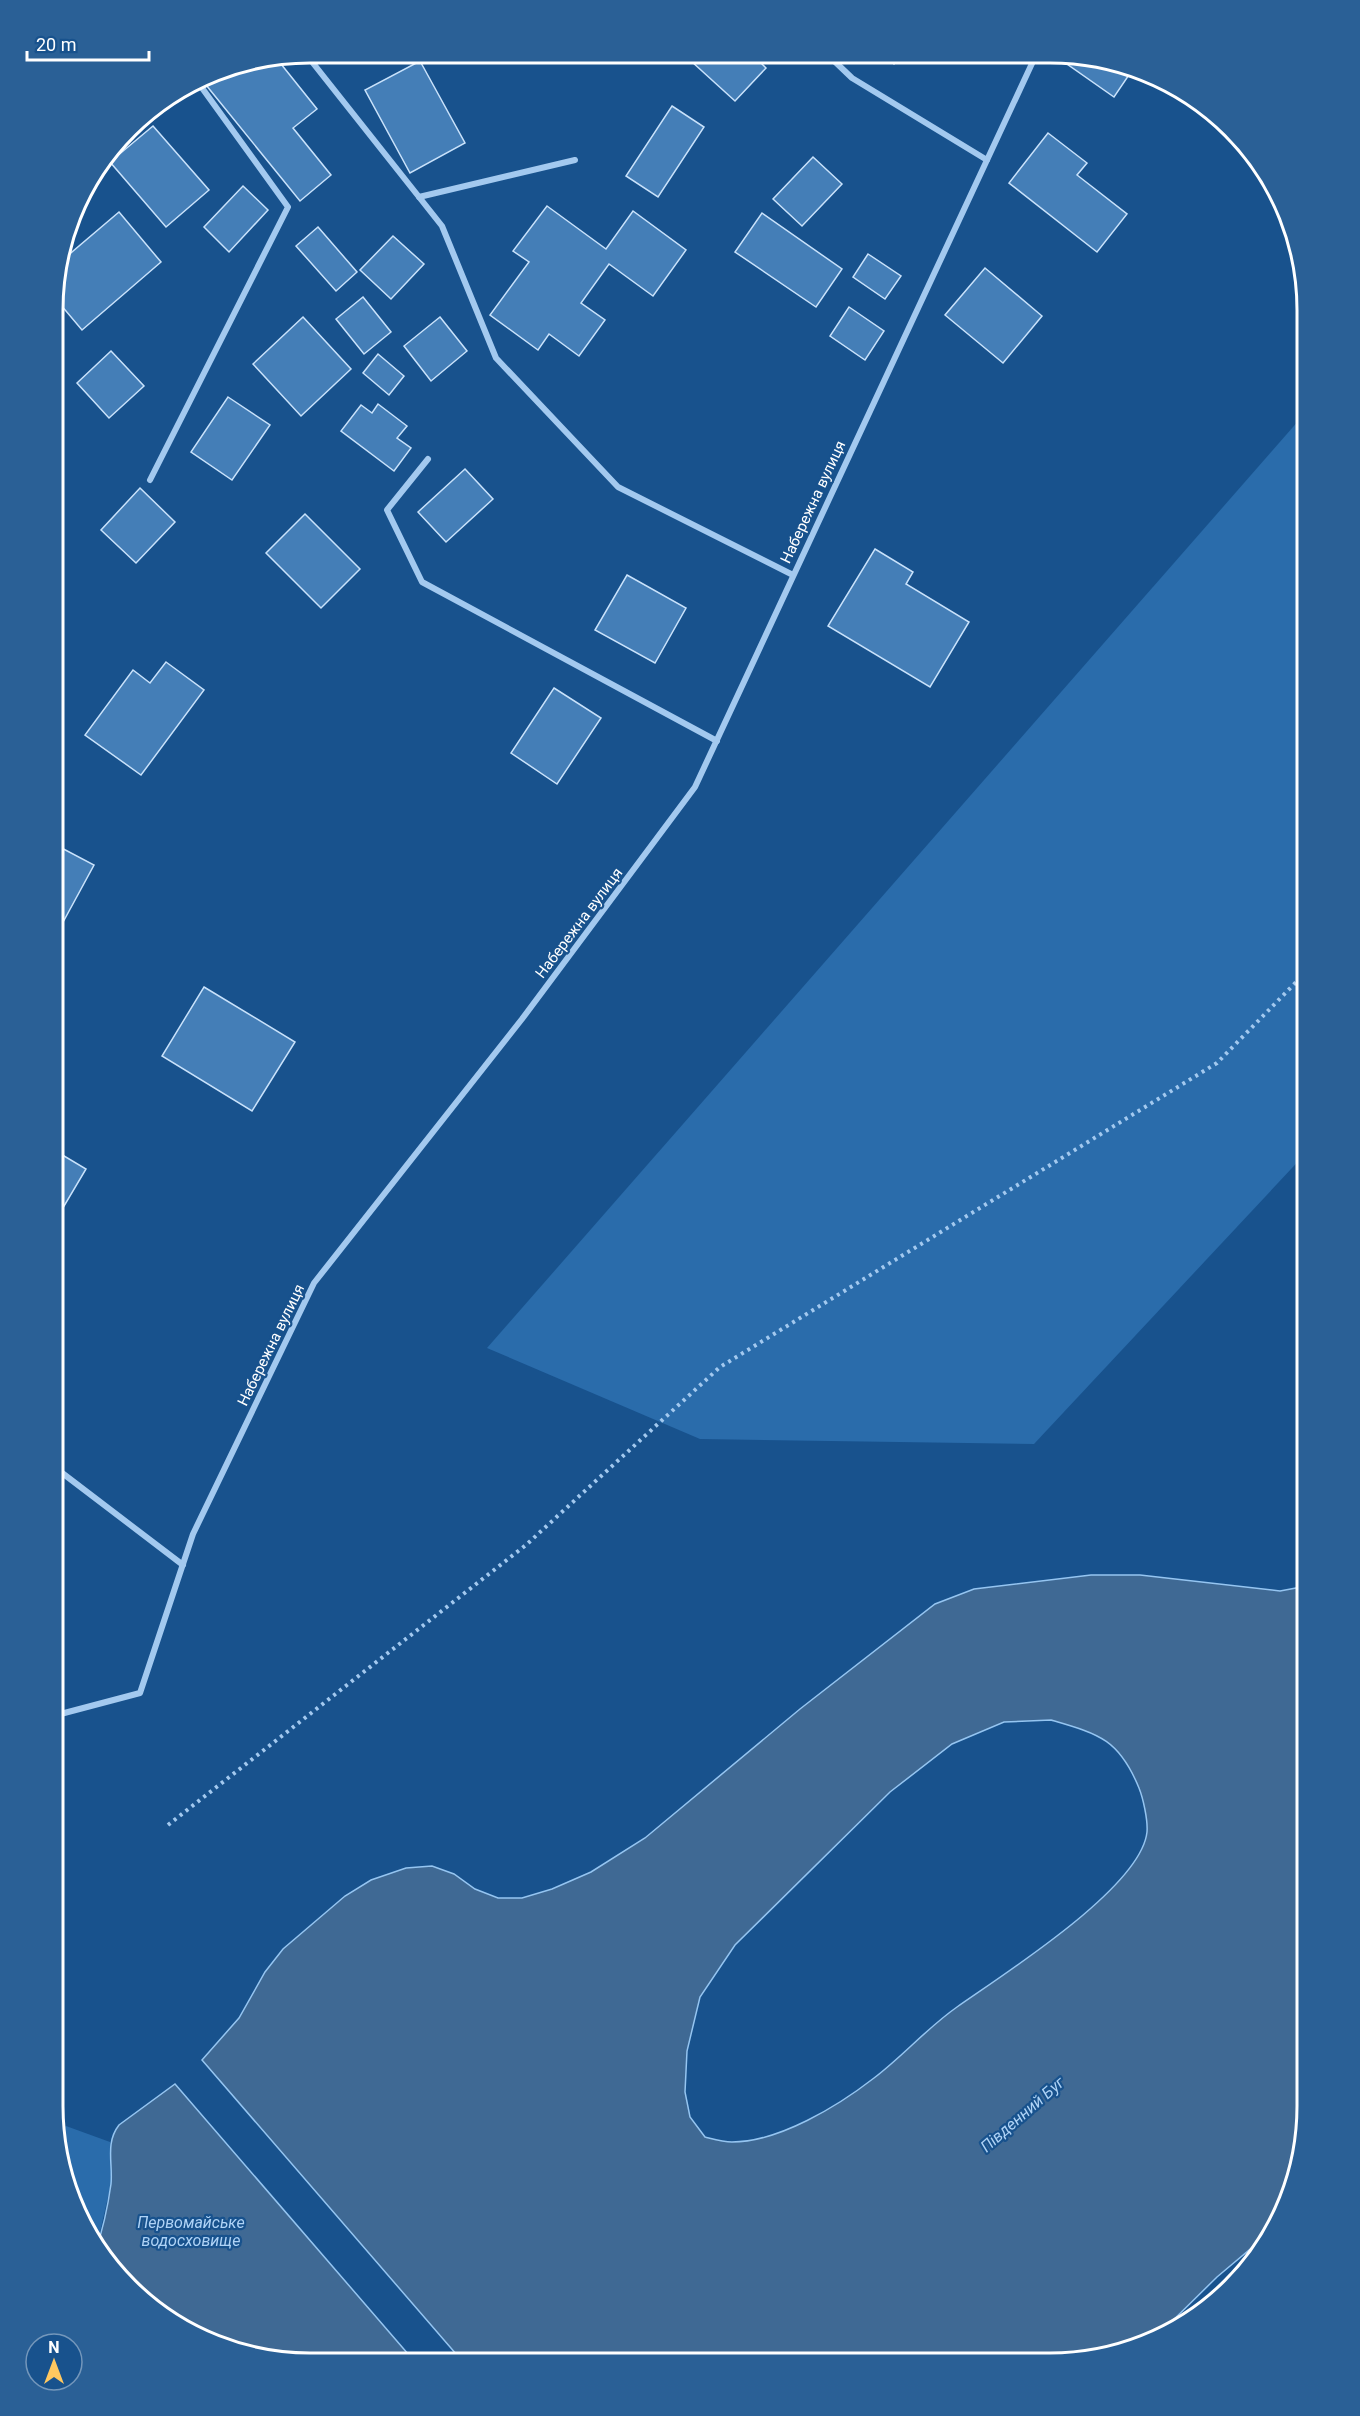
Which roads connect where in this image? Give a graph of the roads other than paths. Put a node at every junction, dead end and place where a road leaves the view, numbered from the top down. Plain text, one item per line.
1 (312, 63) edge
2 (836, 63) edge
3 (1032, 63) edge
4 (202, 88) edge
5 (575, 160) dead end
6 (987, 160) junction
7 (419, 197) junction
8 (428, 459) dead end
9 (150, 480) dead end
10 (793, 575) junction
11 (717, 741) junction
12 (63, 1474) edge
13 (183, 1565) junction
14 (63, 1713) edge

1 - 7 street
2 - 6 street
3 - 6 street, Набережна вулиця
4 - 9 street
5 - 7 street
6 - 10 street, Набережна вулиця
7 - 10 street
8 - 11 street
10 - 11 street, Набережна вулиця
11 - 13 street, Набережна вулиця
12 - 13 street
13 - 14 street, Набережна вулиця

